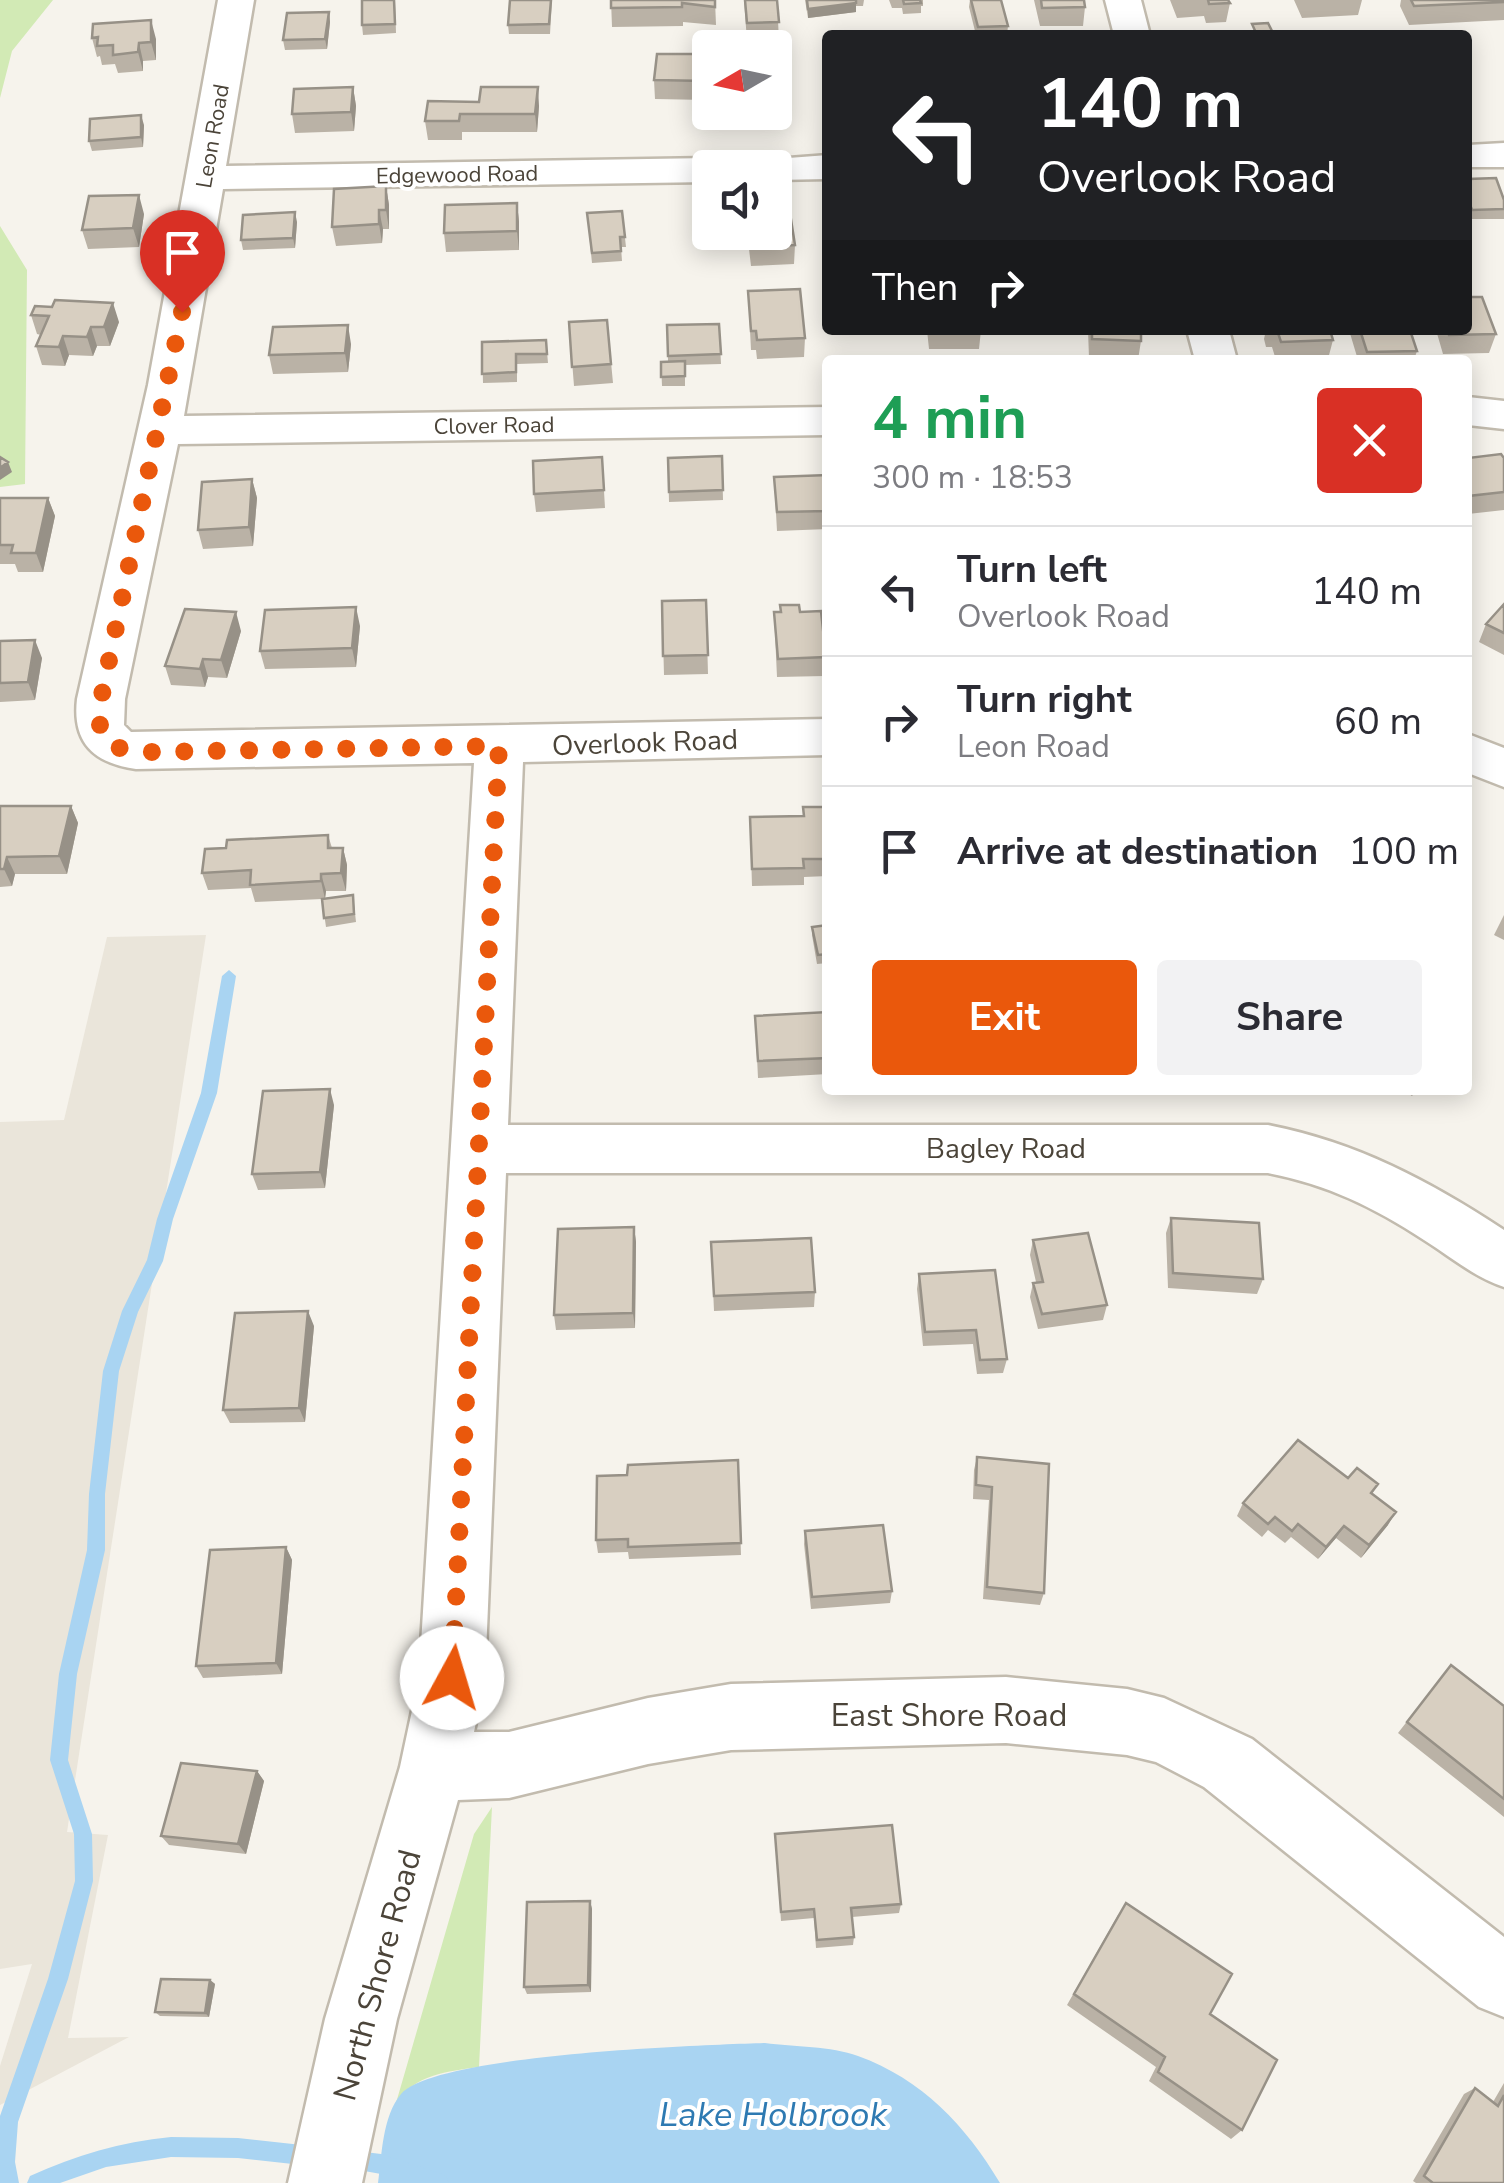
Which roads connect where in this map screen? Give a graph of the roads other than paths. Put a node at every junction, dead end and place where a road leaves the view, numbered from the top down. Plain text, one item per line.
1 (236, 0) edge
2 (1123, 0) edge
3 (1131, 30) edge
4 (1472, 156) edge
5 (1504, 156) edge
6 (792, 168) edge
7 (822, 168) edge
8 (692, 170) edge
9 (205, 178) junction
10 (1472, 411) edge
11 (1504, 415) edge
12 (822, 420) edge
13 (160, 430) junction
14 (822, 737) edge
15 (106, 741) joint
16 (499, 746) junction
17 (1472, 754) edge
18 (1504, 769) edge
19 (478, 1149) junction
20 (1504, 1262) edge
21 (434, 1768) junction
22 (1504, 1982) edge
23 (324, 2183) edge

1 - 9 street, Leon Road
2 - 3 street
4 - 5 street
6 - 7 street
8 - 9 street, Edgewood Road
9 - 13 street, Leon Road
10 - 11 street
12 - 13 street, Clover Road
13 - 15 street, Leon Road
14 - 16 street, Overlook Road
15 - 16 street, Overlook Road
16 - 19 street, North Shore Road
17 - 18 street
19 - 20 street, Bagley Road
19 - 21 street, North Shore Road
21 - 22 street, East Shore Road
21 - 23 street, North Shore Road

